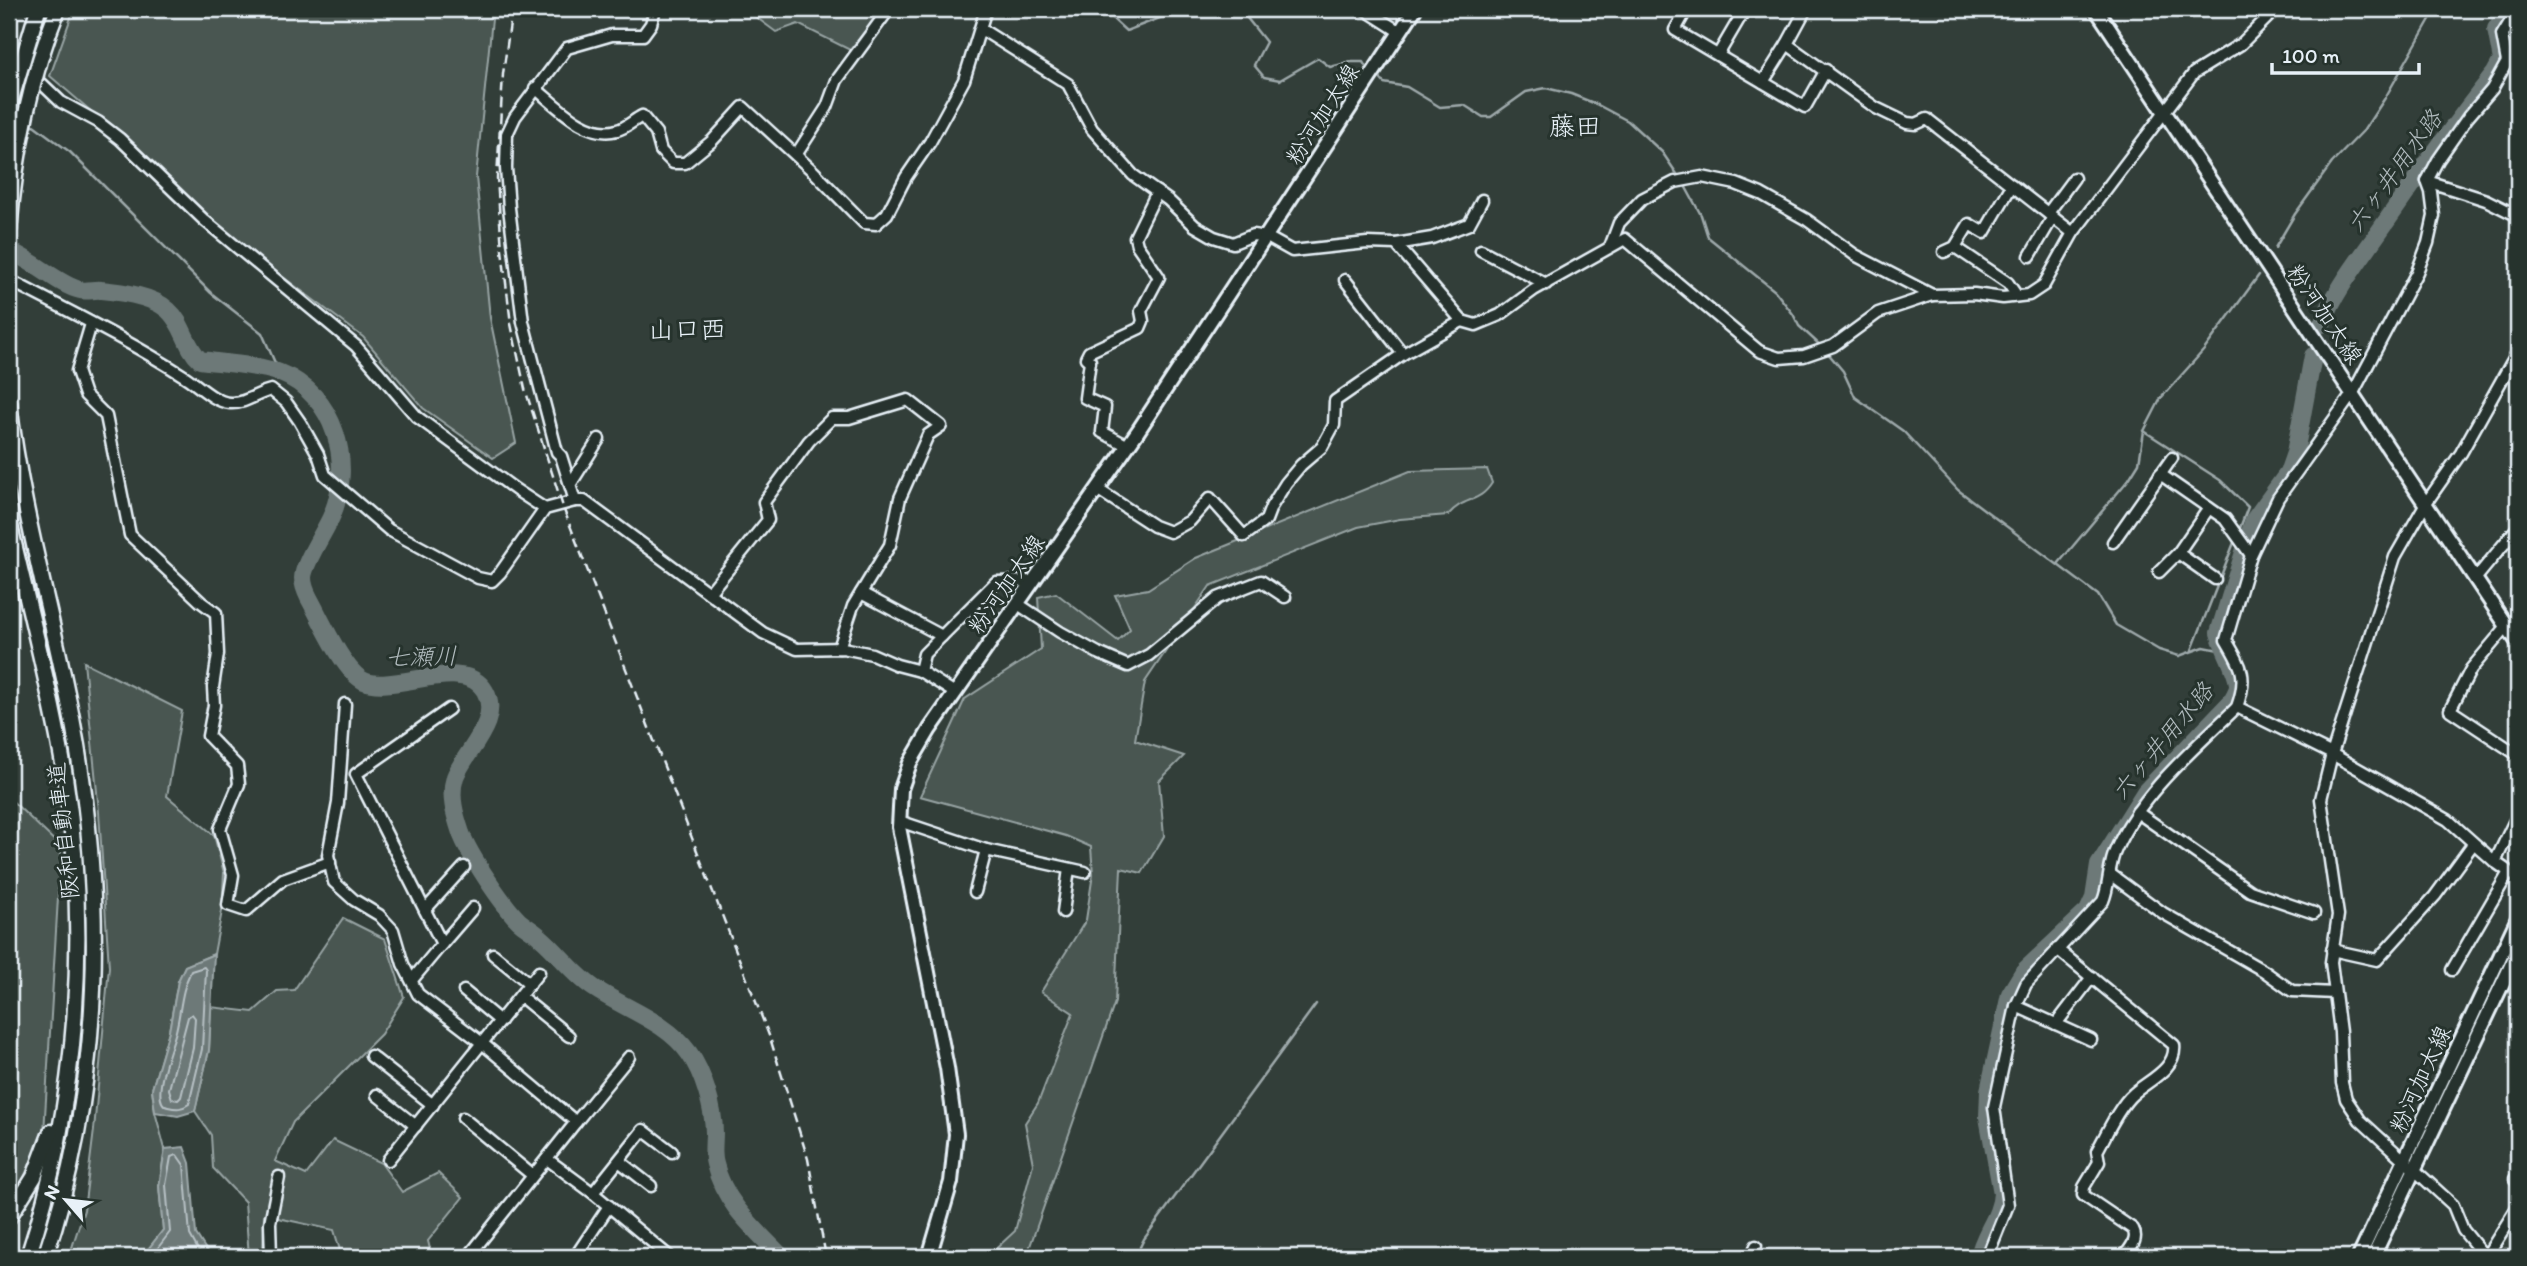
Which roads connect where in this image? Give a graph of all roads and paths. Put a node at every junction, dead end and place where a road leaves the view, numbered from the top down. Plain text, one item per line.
1 (38, 9) edge
2 (58, 9) edge
3 (655, 9) edge
4 (889, 9) edge
5 (986, 9) edge
6 (1364, 9) edge
7 (1415, 9) edge
8 (1688, 9) edge
9 (1745, 9) edge
10 (1806, 9) edge
11 (2096, 9) edge
12 (2276, 9) edge
13 (2518, 9) edge
14 (981, 29) junction
15 (1399, 32) junction
16 (1787, 44) junction
17 (9, 48) edge
18 (1718, 55) junction
19 (1826, 70) junction
20 (1763, 82) junction
21 (535, 88) junction
22 (9, 106) edge
23 (2164, 111) junction
24 (796, 155) junction
25 (2074, 178) dead end
26 (2427, 181) junction
27 (2012, 186) junction
28 (1157, 192) junction
29 (1482, 200) dead end
30 (2050, 215) junction
31 (2518, 216) edge
32 (9, 231) edge
33 (2073, 233) junction
34 (1267, 237) junction
35 (1396, 244) junction
36 (1610, 247) junction
37 (1955, 247) junction
38 (1481, 250) dead end
39 (1944, 252) dead end
40 (2030, 256) dead end
41 (9, 280) edge
42 (1345, 280) dead end
43 (1546, 284) junction
44 (1932, 295) junction
45 (2017, 296) junction
46 (1462, 321) junction
47 (92, 324) junction
48 (2518, 351) edge
49 (1403, 354) junction
50 (2353, 393) junction
51 (9, 402) edge
52 (600, 439) dead end
53 (1128, 446) junction
54 (2172, 457) dead end
55 (2160, 474) junction
56 (570, 485) junction
57 (1097, 489) junction
58 (575, 501) junction
59 (2426, 503) junction
60 (2209, 508) junction
61 (545, 509) junction
62 (9, 522) edge
63 (2518, 527) edge
64 (2113, 542) dead end
65 (2178, 553) junction
66 (2251, 555) junction
67 (2159, 572) dead end
68 (2476, 578) junction
69 (2215, 579) dead end
70 (1034, 580) junction
71 (709, 593) junction
72 (861, 593) junction
73 (1285, 597) dead end
74 (1018, 604) junction
75 (2507, 626) junction
76 (942, 636) junction
77 (2518, 643) edge
78 (839, 648) junction
79 (920, 671) junction
80 (956, 693) junction
81 (345, 704) dead end
82 (2237, 707) junction
83 (449, 709) dead end
84 (2332, 754) junction
85 (2518, 755) edge
86 (2137, 812) junction
87 (2518, 814) edge
88 (900, 821) junction
89 (2473, 844) junction
90 (986, 850) junction
91 (330, 862) junction
92 (2495, 862) junction
93 (464, 867) dead end
94 (1069, 869) junction
95 (1085, 872) dead end
96 (2110, 874) junction
97 (2514, 875) edge
98 (76, 885) junction
99 (975, 892) dead end
100 (473, 908) dead end
101 (425, 910) junction
102 (1063, 912) dead end
103 (2314, 913) dead end
104 (2518, 918) edge
105 (442, 944) junction
106 (2057, 949) junction
107 (2332, 950) junction
108 (2518, 951) edge
109 (493, 954) dead end
110 (2452, 970) dead end
111 (539, 972) dead end
112 (2092, 977) junction
113 (412, 980) junction
114 (530, 984) junction
115 (464, 991) dead end
116 (2334, 993) junction
117 (520, 996) junction
118 (2016, 1006) junction
119 (500, 1021) junction
120 (2056, 1024) junction
121 (569, 1036) dead end
122 (2091, 1040) dead end
123 (482, 1044) junction
124 (371, 1056) dead end
125 (628, 1057) dead end
126 (377, 1095) dead end
127 (433, 1105) junction
128 (463, 1118) dead end
129 (576, 1122) junction
130 (416, 1126) junction
131 (76, 1136) junction
132 (672, 1152) dead end
133 (547, 1159) junction
134 (388, 1160) dead end
135 (619, 1161) junction
136 (2410, 1165) junction
137 (533, 1175) junction
138 (279, 1177) dead end
139 (652, 1186) dead end
140 (593, 1193) junction
141 (609, 1206) junction
142 (2518, 1206) edge
143 (9, 1217) edge
144 (1756, 1246) dead end
145 (28, 1257) edge
146 (45, 1257) edge
147 (55, 1257) edge
148 (271, 1257) edge
149 (468, 1257) edge
150 (575, 1257) edge
151 (670, 1257) edge
152 (929, 1257) edge
153 (1751, 1257) edge
154 (1987, 1257) edge
155 (2124, 1257) edge
156 (2359, 1257) edge
157 (2373, 1257) edge
158 (2485, 1257) edge

1 - 22 highway, bridge
2 - 32 highway, bridge
3 - 21 street
4 - 24 street
5 - 14 street
6 - 15 street
7 - 15 main road, 粉河加太線
8 - 18 street
9 - 18 street
10 - 16 street
11 - 23 main road, 粉河加太線
12 - 23 street
13 - 26 street
14 - 24 street
14 - 28 street
15 - 34 main road, 粉河加太線
16 - 19 street
16 - 20 street
17 - 61 street
18 - 20 street
19 - 20 street
19 - 27 street
21 - 24 street
21 - 56 street
23 - 33 street
23 - 50 main road, 粉河加太線
25 - 30 street
26 - 31 street
26 - 50 street
27 - 30 street
27 - 37 street
28 - 34 street
28 - 53 street
29 - 35 street
30 - 33 street
30 - 40 street
33 - 45 street
34 - 35 street
34 - 53 main road, 粉河加太線
35 - 46 street
36 - 43 street
36 - 44 street
36 - 44 street
37 - 39 street
37 - 45 street
38 - 43 street
41 - 47 street
42 - 49 street
43 - 46 street
44 - 45 street
46 - 49 street
47 - 61 street
47 - 91 street
48 - 59 street
49 - 57 street
50 - 59 main road, 粉河加太線
50 - 66 street
51 - 131 highway, 阪和自動車道
52 - 56 street
53 - 57 main road, 粉河加太線
54 - 55 street
55 - 60 street
55 - 64 street
56 - 58 street
57 - 70 main road, 粉河加太線
58 - 61 street
58 - 71 street
59 - 68 main road, 粉河加太線
59 - 84 street
60 - 65 street
60 - 66 street
62 - 98 highway, 阪和自動車道
63 - 68 street
65 - 67 street
65 - 69 street
66 - 82 street
68 - 75 main road, 粉河加太線
70 - 74 main road, 粉河加太線
70 - 76 street
71 - 72 street
71 - 78 street
72 - 76 street
72 - 78 street
73 - 74 street
74 - 80 main road, 粉河加太線
75 - 77 main road, 粉河加太線
75 - 85 street
76 - 79 street
78 - 79 street
79 - 80 street
80 - 88 main road, 粉河加太線
81 - 91 street
82 - 84 street
82 - 86 street
83 - 101 street
84 - 89 street
84 - 107 street
86 - 96 street
86 - 103 street
87 - 92 street
88 - 90 street
88 - 152 main road, 粉河加太線
89 - 92 street
89 - 107 street
90 - 94 street
90 - 99 street
91 - 113 street
92 - 97 street
93 - 101 street
94 - 95 street
94 - 102 street
96 - 106 street
96 - 116 street
97 - 110 street
98 - 143 highway
98 - 145 highway, 阪和自動車道
100 - 105 street
101 - 105 street
104 - 136 main road, 粉河加太線
105 - 113 street
106 - 112 street
106 - 118 street
107 - 116 street
108 - 136 main road, 粉河加太線
109 - 114 street
111 - 114 street
112 - 120 street
112 - 155 street
113 - 123 street
114 - 117 street
115 - 119 street
116 - 136 street
117 - 119 street
117 - 121 street
118 - 120 street
118 - 154 street
119 - 123 street
120 - 122 street
123 - 127 street
123 - 129 street
124 - 127 street
125 - 129 street
126 - 130 street
127 - 130 street
128 - 137 street
129 - 133 street
130 - 134 street
131 - 146 highway, 阪和自動車道
131 - 147 highway
132 - 135 street
133 - 137 street
133 - 140 street
135 - 139 street
135 - 140 street
136 - 156 main road, 粉河加太線
136 - 157 main road, 粉河加太線
136 - 158 street
137 - 149 street
138 - 148 street
140 - 141 street
141 - 150 street
141 - 151 street
142 - 158 street
144 - 153 street

